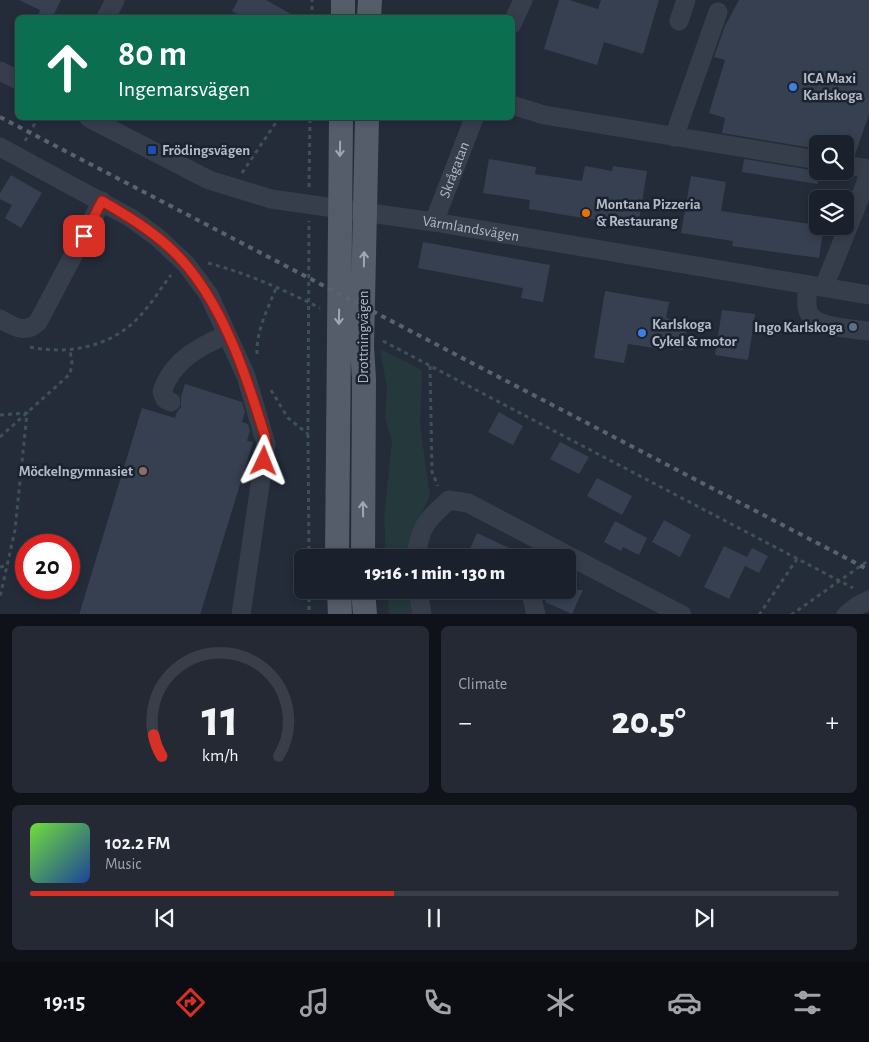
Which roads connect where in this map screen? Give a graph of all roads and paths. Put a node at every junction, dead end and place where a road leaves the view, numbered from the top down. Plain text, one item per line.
1 (115, 0) edge
2 (312, 0) edge
3 (343, 0) edge
4 (370, 0) edge
5 (523, 0) edge
6 (686, 0) edge
7 (718, 12) dead end
8 (108, 15) edge
9 (312, 15) edge
10 (343, 15) edge
11 (369, 15) edge
12 (515, 17) edge
13 (679, 21) dead end
14 (0, 71) edge
15 (15, 78) edge
16 (515, 106) edge
17 (37, 120) edge
18 (93, 120) edge
19 (278, 120) edge
20 (310, 120) edge
21 (341, 120) edge
22 (367, 120) edge
23 (473, 120) edge
24 (674, 137) junction
25 (0, 147) edge
26 (17, 156) junction
27 (809, 159) edge
28 (854, 166) edge
29 (869, 169) edge
30 (869, 175) edge
31 (241, 176) dead end
32 (309, 188) dead end
33 (102, 201) junction
34 (309, 216) dead end
35 (434, 222) junction
36 (186, 264) junction
37 (816, 286) junction
38 (869, 295) edge
39 (0, 319) edge
40 (869, 331) edge
41 (227, 335) junction
42 (23, 344) dead end
43 (70, 350) junction
44 (410, 354) dead end
45 (257, 360) dead end
46 (430, 365) junction
47 (267, 383) dead end
48 (171, 402) dead end
49 (27, 413) junction
50 (0, 415) edge
51 (308, 434) junction
52 (0, 437) edge
53 (449, 500) junction
54 (309, 549) edge
55 (337, 549) edge
56 (364, 549) edge
57 (417, 549) edge
58 (544, 549) edge
59 (796, 559) junction
60 (869, 560) edge
61 (8, 565) junction
62 (576, 565) edge
63 (0, 567) edge
64 (854, 589) dead end
65 (0, 597) edge
66 (309, 599) edge
67 (339, 599) edge
68 (363, 599) edge
69 (420, 599) edge
70 (532, 599) edge
71 (869, 600) edge
72 (241, 614) edge
73 (309, 614) edge
74 (340, 614) edge
75 (364, 614) edge
76 (422, 614) edge
77 (536, 614) edge
78 (682, 614) edge
79 (760, 614) edge
80 (791, 614) edge
81 (846, 614) edge

1 - 8 street
2 - 9 path
3 - 10 main road
4 - 11 main road
5 - 12 street
6 - 13 street
7 - 24 street
14 - 15 street
16 - 24 street
17 - 26 path
18 - 35 street, Värmlandsvägen
19 - 31 path
20 - 32 path
21 -> 55 main road, Drottningvägen
56 -> 22 main road, Drottningvägen
23 - 35 street, Skrågatan
24 - 27 street
25 - 26 street
26 - 33 street
28 - 29 street
30 - 37 street
33 - 36 street
33 - 39 street
34 - 51 path
35 - 37 street, Värmlandsvägen
36 - 41 street
36 - 43 path
36 - 45 path
37 - 38 street, Värmlandsvägen
37 - 40 street
41 - 48 street
41 - 72 street
42 - 43 path
43 - 49 path
44 - 46 path
46 - 53 path
46 - 59 path
47 - 51 path
49 - 50 path
49 - 52 path
49 - 61 path
51 - 54 path
53 - 57 street
53 - 58 street
59 - 64 path
59 - 79 path
60 - 80 path
61 - 63 path
61 - 65 path
62 - 78 street
66 - 73 path
67 - 74 main road
68 - 75 main road
69 - 76 street
70 - 77 street
71 - 81 street

